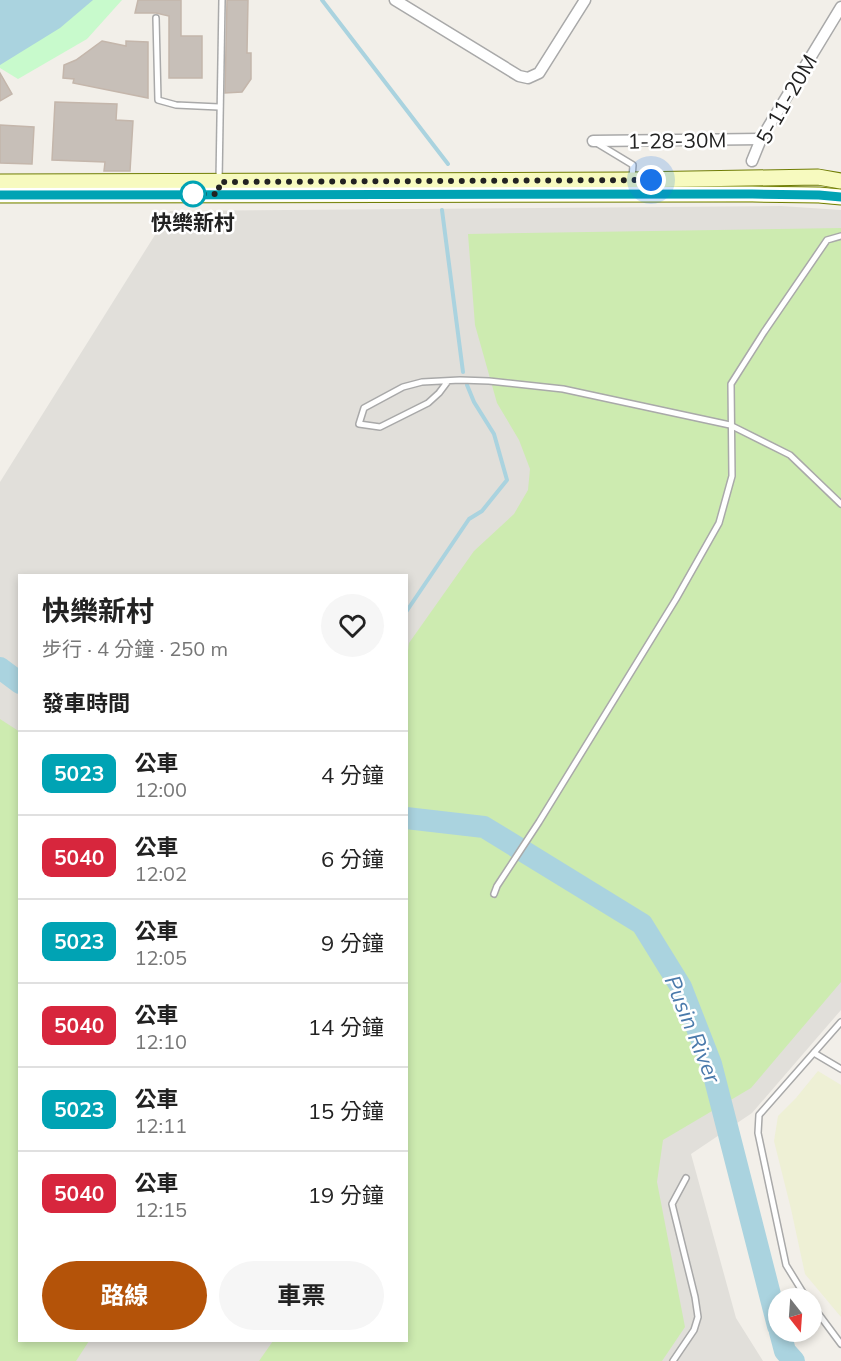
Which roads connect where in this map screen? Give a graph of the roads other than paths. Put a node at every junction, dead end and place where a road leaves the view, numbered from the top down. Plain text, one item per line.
1 (222, 0) edge
2 (395, 0) edge
3 (585, 0) edge
4 (841, 8) edge
5 (156, 18) dead end
6 (219, 107) junction
7 (761, 139) junction
8 (593, 141) joint
9 (752, 161) joint
10 (752, 178) junction
11 (841, 181) edge
12 (0, 182) edge
13 (632, 187) junction
14 (219, 188) junction
15 (0, 195) edge
16 (841, 197) edge
17 (841, 236) edge
18 (448, 381) junction
19 (730, 425) junction
20 (841, 504) edge
21 (494, 894) dead end
22 (841, 1022) edge
23 (814, 1053) junction
24 (841, 1069) edge
25 (686, 1178) dead end
26 (800, 1288) edge
27 (822, 1318) edge
28 (841, 1344) edge
29 (673, 1361) edge

1 - 6 lane
2 - 3 street
4 - 7 street, 5-11-20M
5 - 6 lane
6 - 14 lane
7 - 8 street, 1-28-30M
7 - 9 street, 5-11-20M
8 - 13 lane
9 - 10 lane
10 - 11 main road
10 - 13 main road
12 - 14 main road
13 - 14 main road
13 - 16 main road
14 - 15 main road
17 - 19 lane
18 - 18 lane
18 - 19 lane
19 - 20 lane
19 - 21 lane
22 - 23 lane
23 - 24 lane
23 - 26 lane
25 - 29 lane
27 - 28 lane

